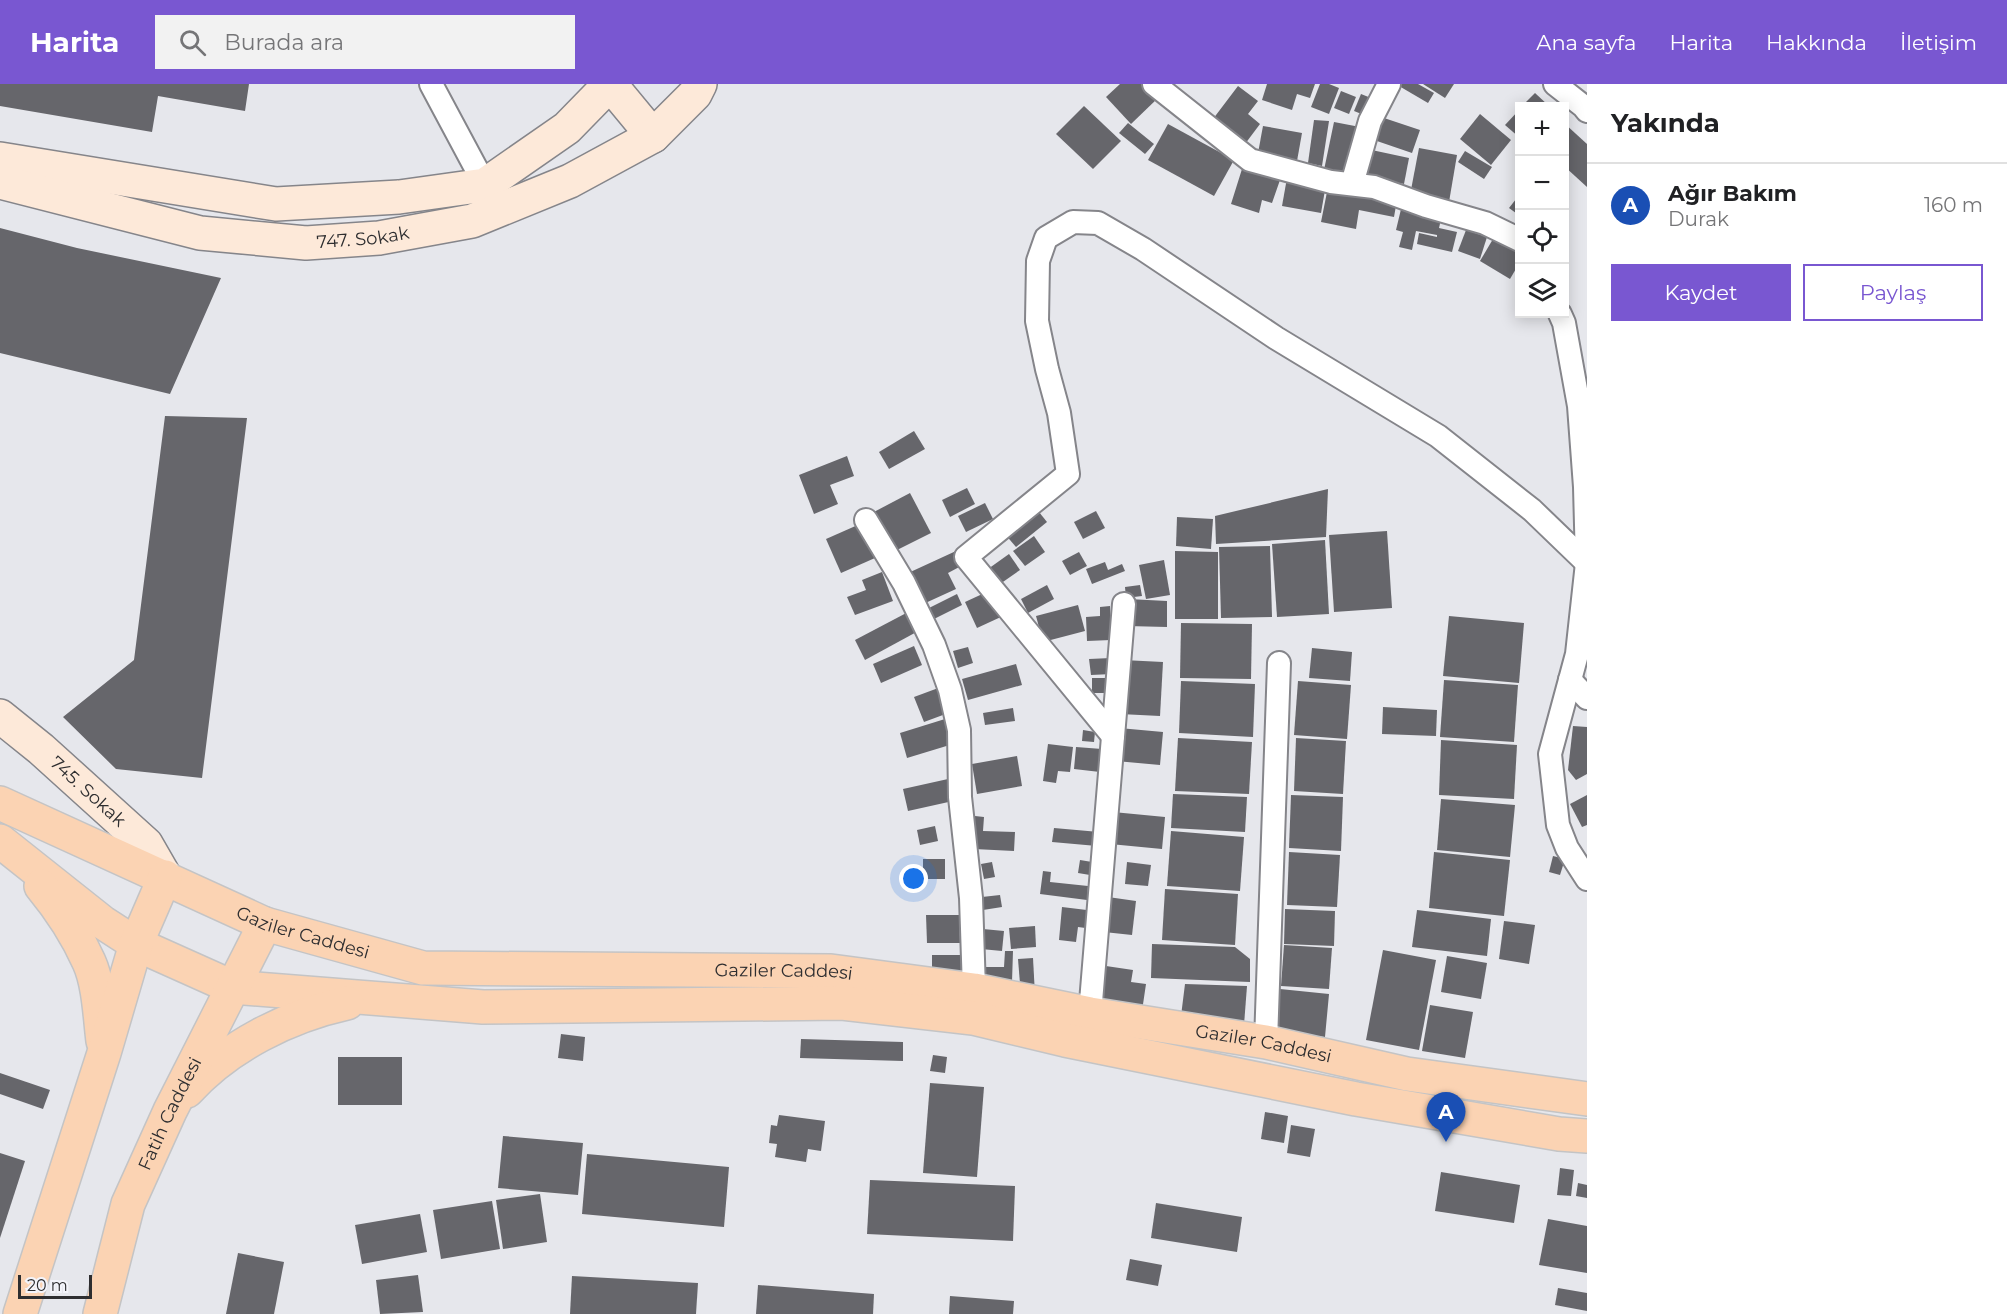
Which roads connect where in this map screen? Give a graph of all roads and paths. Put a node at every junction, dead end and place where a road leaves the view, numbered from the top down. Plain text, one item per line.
1 (431, 84) edge
2 (610, 84) edge
3 (1154, 84) edge
4 (1389, 84) edge
5 (1555, 84) edge
6 (693, 87) edge
7 (1587, 111) edge
8 (653, 136) junction
9 (0, 159) edge
10 (0, 182) edge
11 (1352, 184) junction
12 (485, 185) junction
13 (1515, 238) edge
14 (1562, 318) edge
15 (866, 520) dead end
16 (1587, 563) edge
17 (1124, 604) dead end
18 (1279, 663) dead end
19 (1570, 680) junction
20 (1587, 698) edge
21 (0, 716) edge
22 (1113, 736) junction
23 (0, 803) edge
24 (3, 842) edge
25 (165, 878) junction
26 (1587, 879) edge
27 (265, 924) junction
28 (136, 944) junction
29 (232, 987) junction
30 (974, 990) junction
31 (372, 998) junction
32 (1090, 1014) junction
33 (1266, 1042) junction
34 (104, 1053) junction
35 (1587, 1099) edge
36 (170, 1111) junction
37 (1587, 1136) edge
38 (20, 1314) edge
39 (100, 1314) edge

1 - 12 street
2 - 8 main road
2 - 12 main road, 747. Sokak
3 - 11 street
4 - 11 street
5 - 7 street
6 - 8 main road, 747. Sokak
8 - 10 main road, 747. Sokak
9 - 12 main road, 747. Sokak
11 - 13 street
14 - 16 street
15 - 30 street
16 - 19 street
16 - 22 street
17 - 22 street
18 - 33 street
19 - 20 street
19 - 26 street
21 - 25 main road, 745. Sokak
22 - 32 street
23 - 25 main road, Gaziler Caddesi
24 - 28 main road, Gaziler Caddesi
24 - 34 main road
25 - 27 main road, Gaziler Caddesi
25 - 28 main road
27 - 29 main road, Fatih Caddesi
27 - 30 main road, Gaziler Caddesi
28 - 29 main road, Gaziler Caddesi
28 - 34 main road
29 - 31 main road, Gaziler Caddesi
29 - 36 main road, Fatih Caddesi
30 - 32 main road, Gaziler Caddesi
31 - 36 main road
31 - 37 main road, Gaziler Caddesi
32 - 33 main road, Gaziler Caddesi
33 - 35 main road, Gaziler Caddesi
34 - 38 main road
36 - 39 main road, Fatih Caddesi

